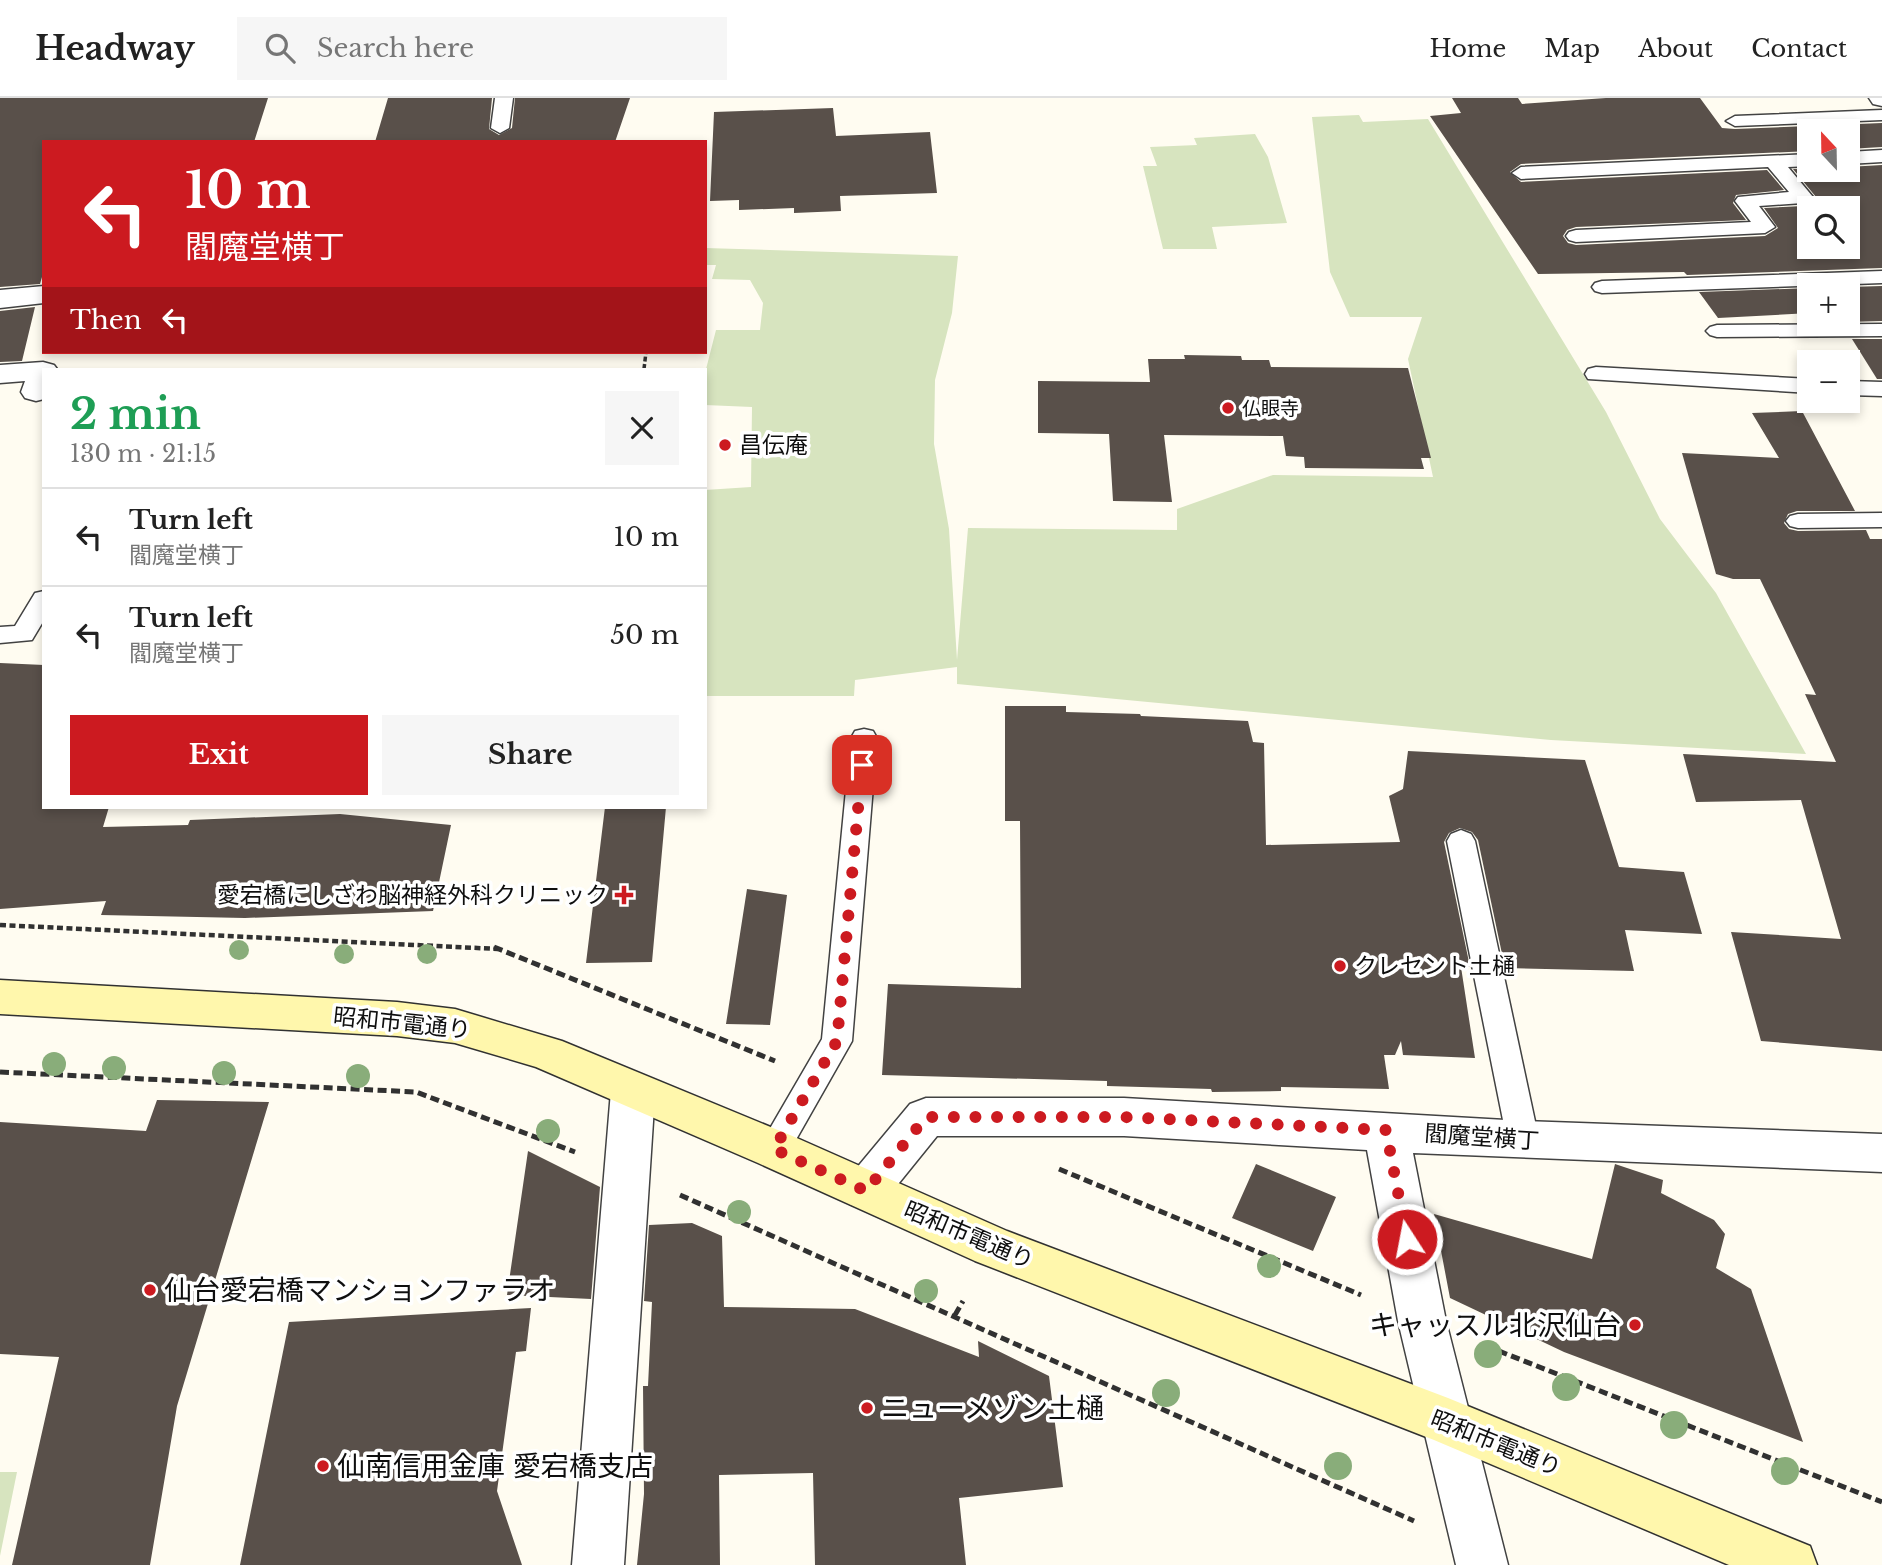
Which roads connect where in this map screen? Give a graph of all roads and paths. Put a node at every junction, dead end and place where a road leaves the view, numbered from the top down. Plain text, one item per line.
1 (504, 98) edge
2 (1882, 115) edge
3 (1735, 121) dead end
4 (500, 128) dead end
5 (1882, 156) edge
6 (1860, 157) edge
7 (1797, 160) edge
8 (1773, 161) junction
9 (1521, 173) dead end
10 (1576, 236) dead end
11 (1882, 277) edge
12 (1602, 287) dead end
13 (42, 294) edge
14 (0, 299) edge
15 (1882, 330) edge
16 (1717, 331) dead end
17 (42, 371) edge
18 (0, 374) edge
19 (42, 374) edge
20 (1596, 374) dead end
21 (1797, 385) edge
22 (1860, 388) edge
23 (1882, 388) edge
24 (36, 392) dead end
25 (1882, 520) edge
26 (1798, 521) dead end
27 (42, 602) edge
28 (0, 635) edge
29 (864, 738) dead end
30 (1461, 841) dead end
31 (0, 925) edge
32 (0, 997) edge
33 (788, 1066) dead end
34 (0, 1072) edge
35 (633, 1091) junction
36 (1386, 1130) junction
37 (1523, 1140) junction
38 (774, 1149) junction
39 (1882, 1153) edge
40 (625, 1171) junction
41 (866, 1191) junction
42 (962, 1301) dead end
43 (955, 1315) junction
44 (1448, 1422) junction
45 (1480, 1557) edge
46 (598, 1565) edge
47 (1791, 1565) edge

1 - 4 lane
2 - 3 lane
5 - 6 lane
7 - 8 lane
8 - 9 lane
8 - 10 lane
11 - 12 lane
13 - 14 street
15 - 16 lane
17 - 18 street
19 - 24 street
20 - 21 lane
22 - 23 lane
25 - 26 lane
27 - 28 lane
29 - 38 lane
30 - 37 lane
31 - 33 path
32 - 35 street, 昭和市電通り
34 - 40 path
35 - 38 street, 昭和市電通り
35 - 40 street
36 - 37 street, 閻魔堂横丁
36 - 41 street, 閻魔堂横丁
36 - 44 street
37 - 39 street, 閻魔堂横丁
38 - 41 street, 昭和市電通り
40 - 43 path
40 - 46 street
41 - 44 street, 昭和市電通り
42 - 43 path
43 - 45 path
44 - 45 street
44 - 47 street, 昭和市電通り

